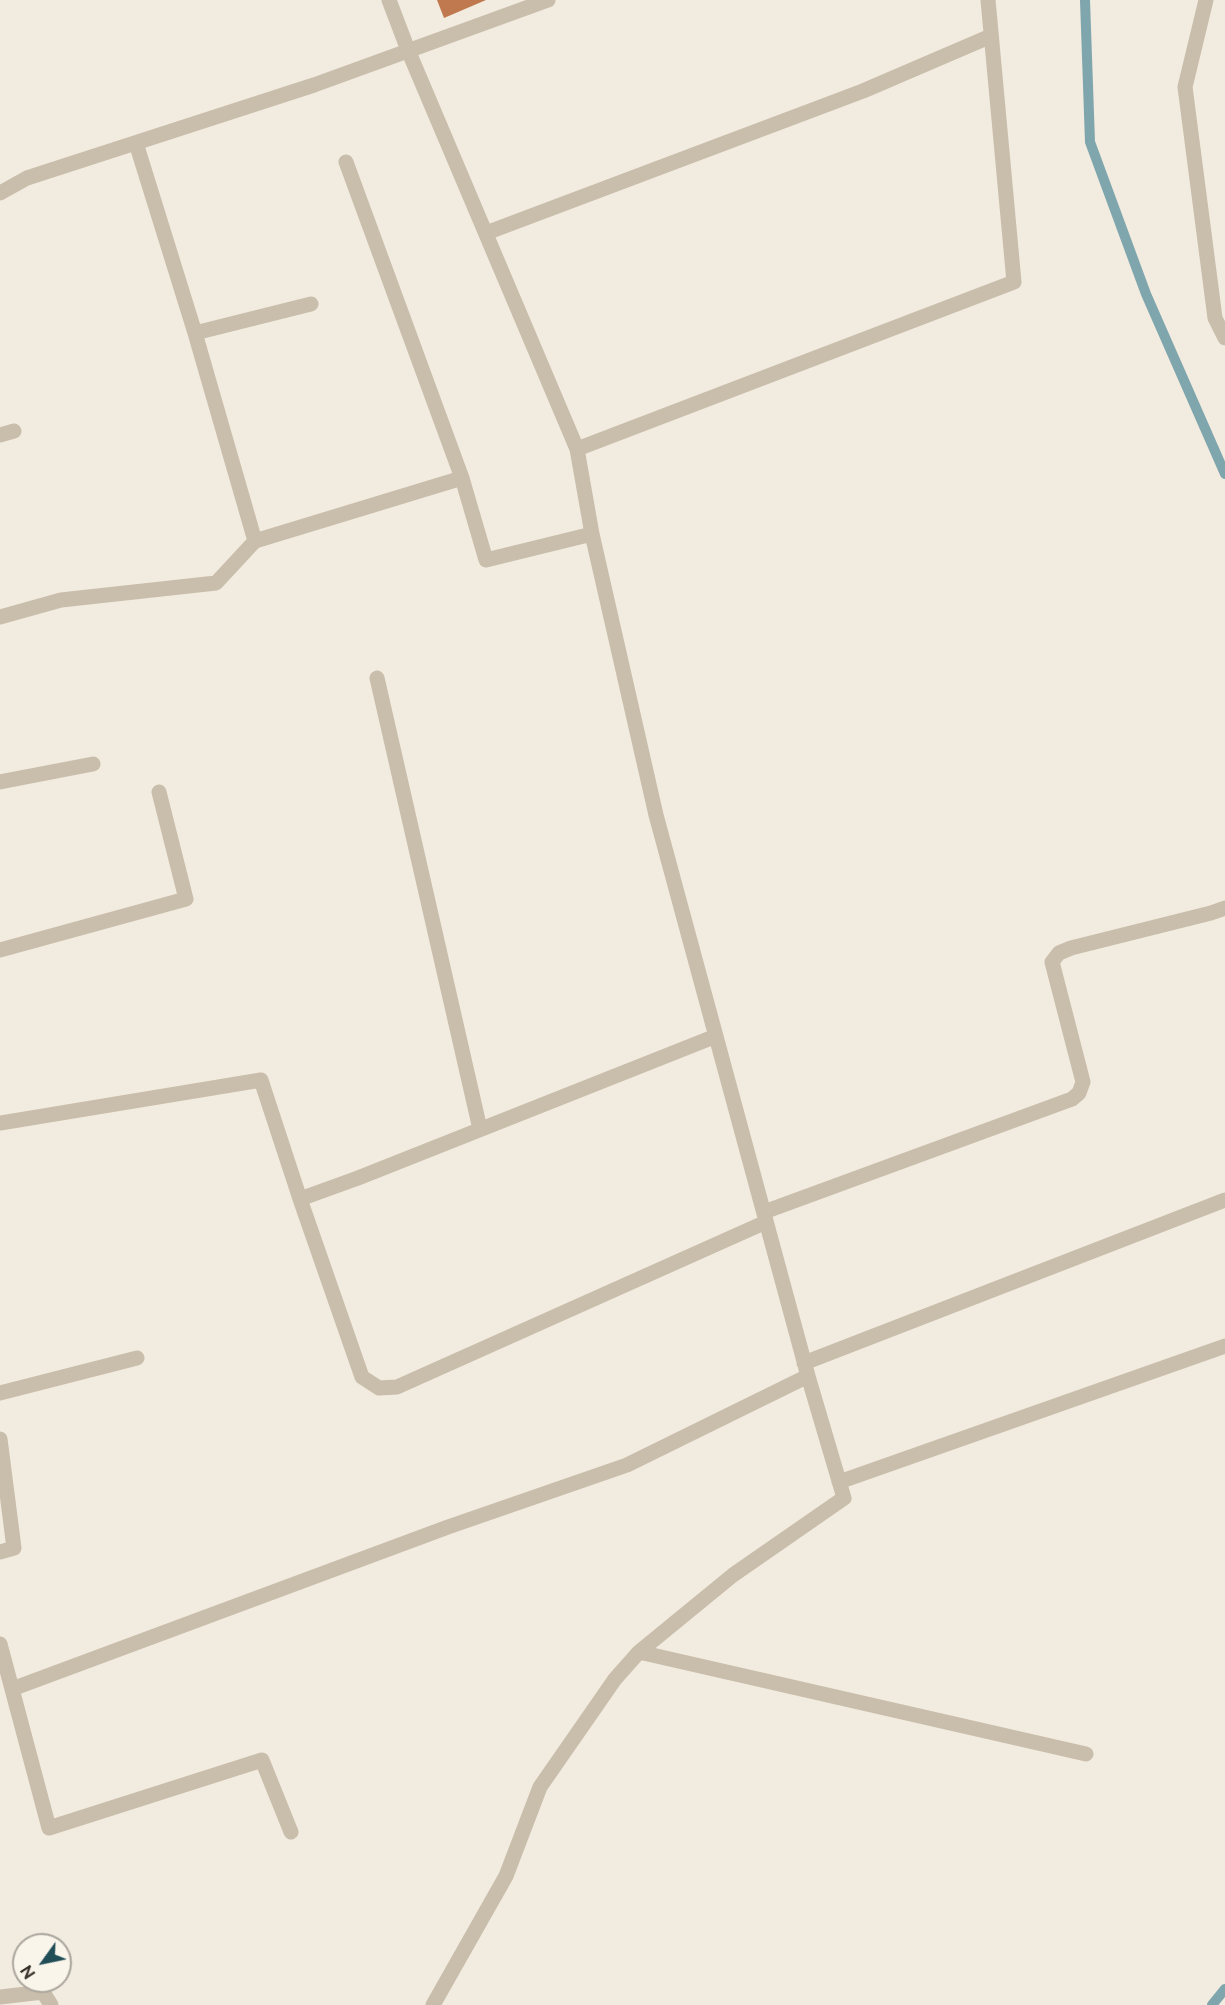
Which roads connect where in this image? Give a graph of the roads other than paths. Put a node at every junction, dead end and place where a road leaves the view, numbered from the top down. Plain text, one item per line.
1 (389, 0) edge
2 (548, 0) edge
3 (988, 0) edge
4 (1206, 0) edge
5 (992, 36) junction
6 (408, 50) junction
7 (135, 143) junction
8 (346, 162) dead end
9 (0, 193) edge
10 (486, 233) junction
11 (311, 304) dead end
12 (195, 333) junction
13 (1225, 338) edge
14 (577, 450) junction
15 (462, 478) junction
16 (592, 534) junction
17 (255, 541) junction
18 (0, 617) edge
19 (377, 678) dead end
20 (93, 764) dead end
21 (0, 782) edge
22 (159, 792) dead end
23 (1225, 908) edge
24 (0, 950) edge
25 (716, 1036) junction
26 (0, 1124) edge
27 (480, 1129) junction
28 (300, 1199) junction
29 (1225, 1200) edge
30 (765, 1217) junction
31 (1225, 1346) edge
32 (137, 1358) dead end
33 (806, 1369) junction
34 (0, 1393) edge
35 (0, 1439) edge
36 (839, 1482) junction
37 (0, 1552) edge
38 (0, 1644) edge
39 (639, 1652) junction
40 (12, 1689) junction
41 (1086, 1754) dead end
42 (291, 1832) dead end
43 (0, 1997) edge
44 (51, 2005) edge
45 (433, 2005) edge

1 - 6 street
2 - 6 street
3 - 5 street
4 - 13 street
5 - 10 street
5 - 14 street
6 - 7 street
6 - 10 street
7 - 9 street
7 - 12 street
8 - 15 street
10 - 14 street
11 - 12 street
12 - 17 street
14 - 16 street
15 - 16 street
15 - 17 street
16 - 25 street
17 - 18 street
19 - 27 street
20 - 21 street
22 - 24 street
23 - 30 street
25 - 27 street
25 - 30 street
26 - 28 street
27 - 28 street
28 - 30 street
29 - 33 street
30 - 33 street
31 - 36 street
32 - 34 street
33 - 36 street
33 - 40 street
35 - 37 street
36 - 39 street
38 - 40 street
39 - 41 street
39 - 45 street
40 - 42 street
43 - 44 street

